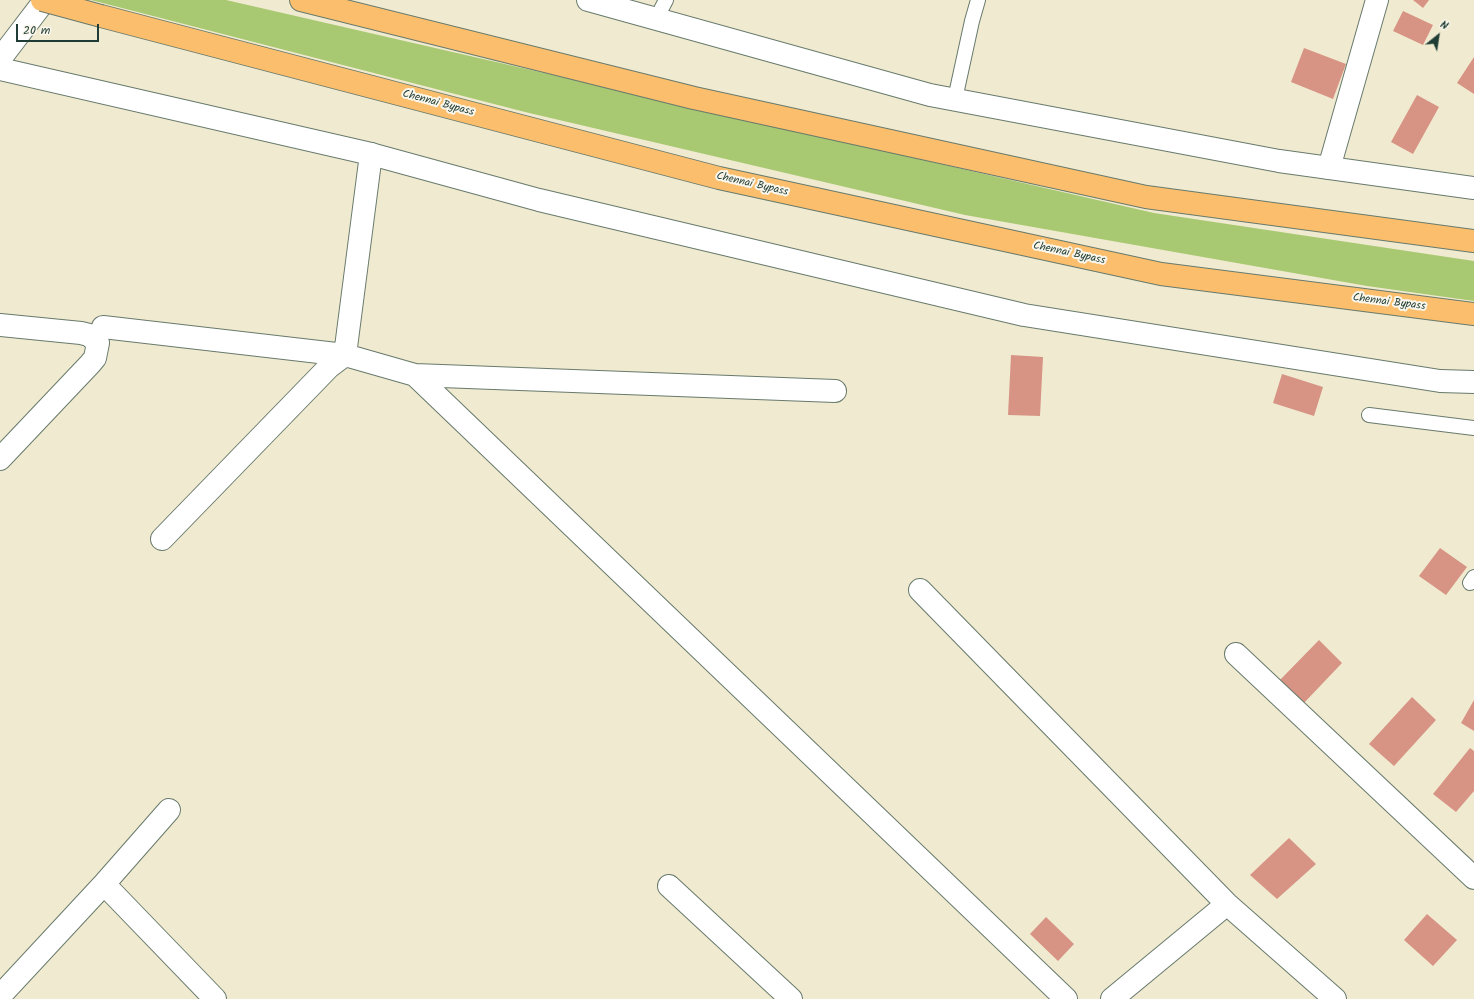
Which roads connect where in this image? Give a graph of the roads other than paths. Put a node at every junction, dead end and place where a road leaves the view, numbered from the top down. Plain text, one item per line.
1 (43, 0) edge
2 (301, 0) edge
3 (588, 0) edge
4 (978, 0) edge
5 (1377, 0) edge
6 (661, 9) edge
7 (0, 59) edge
8 (0, 69) edge
9 (955, 99) junction
10 (371, 154) junction
11 (1328, 168) junction
12 (1474, 188) edge
13 (1474, 241) edge
14 (1474, 314) edge
15 (0, 325) edge
16 (103, 327) dead end
17 (345, 355) junction
18 (415, 375) junction
19 (1474, 382) edge
20 (835, 391) dead end
21 (1369, 415) dead end
22 (1474, 428) edge
23 (0, 459) edge
24 (162, 539) dead end
25 (920, 590) dead end
26 (1236, 654) dead end
27 (169, 810) dead end
28 (1474, 878) edge
29 (104, 884) junction
30 (670, 886) dead end
31 (1227, 904) junction
32 (0, 996) edge
33 (215, 999) edge
34 (791, 999) edge
35 (1066, 999) edge
36 (1112, 999) edge
37 (1335, 999) edge

1 - 7 street
1 - 14 highway, Chennai Bypass, bridge
2 - 13 highway
3 - 6 street
4 - 9 lane
5 - 11 street
6 - 9 street
8 - 10 street
9 - 11 street
10 - 17 street
10 - 19 street
11 - 12 street
15 - 23 street
16 - 17 street
17 - 18 street
17 - 24 street
18 - 20 street
18 - 35 street
21 - 22 lane
25 - 31 street
26 - 28 street
27 - 29 street
29 - 32 street
29 - 33 street
30 - 34 street
31 - 36 street
31 - 37 street

